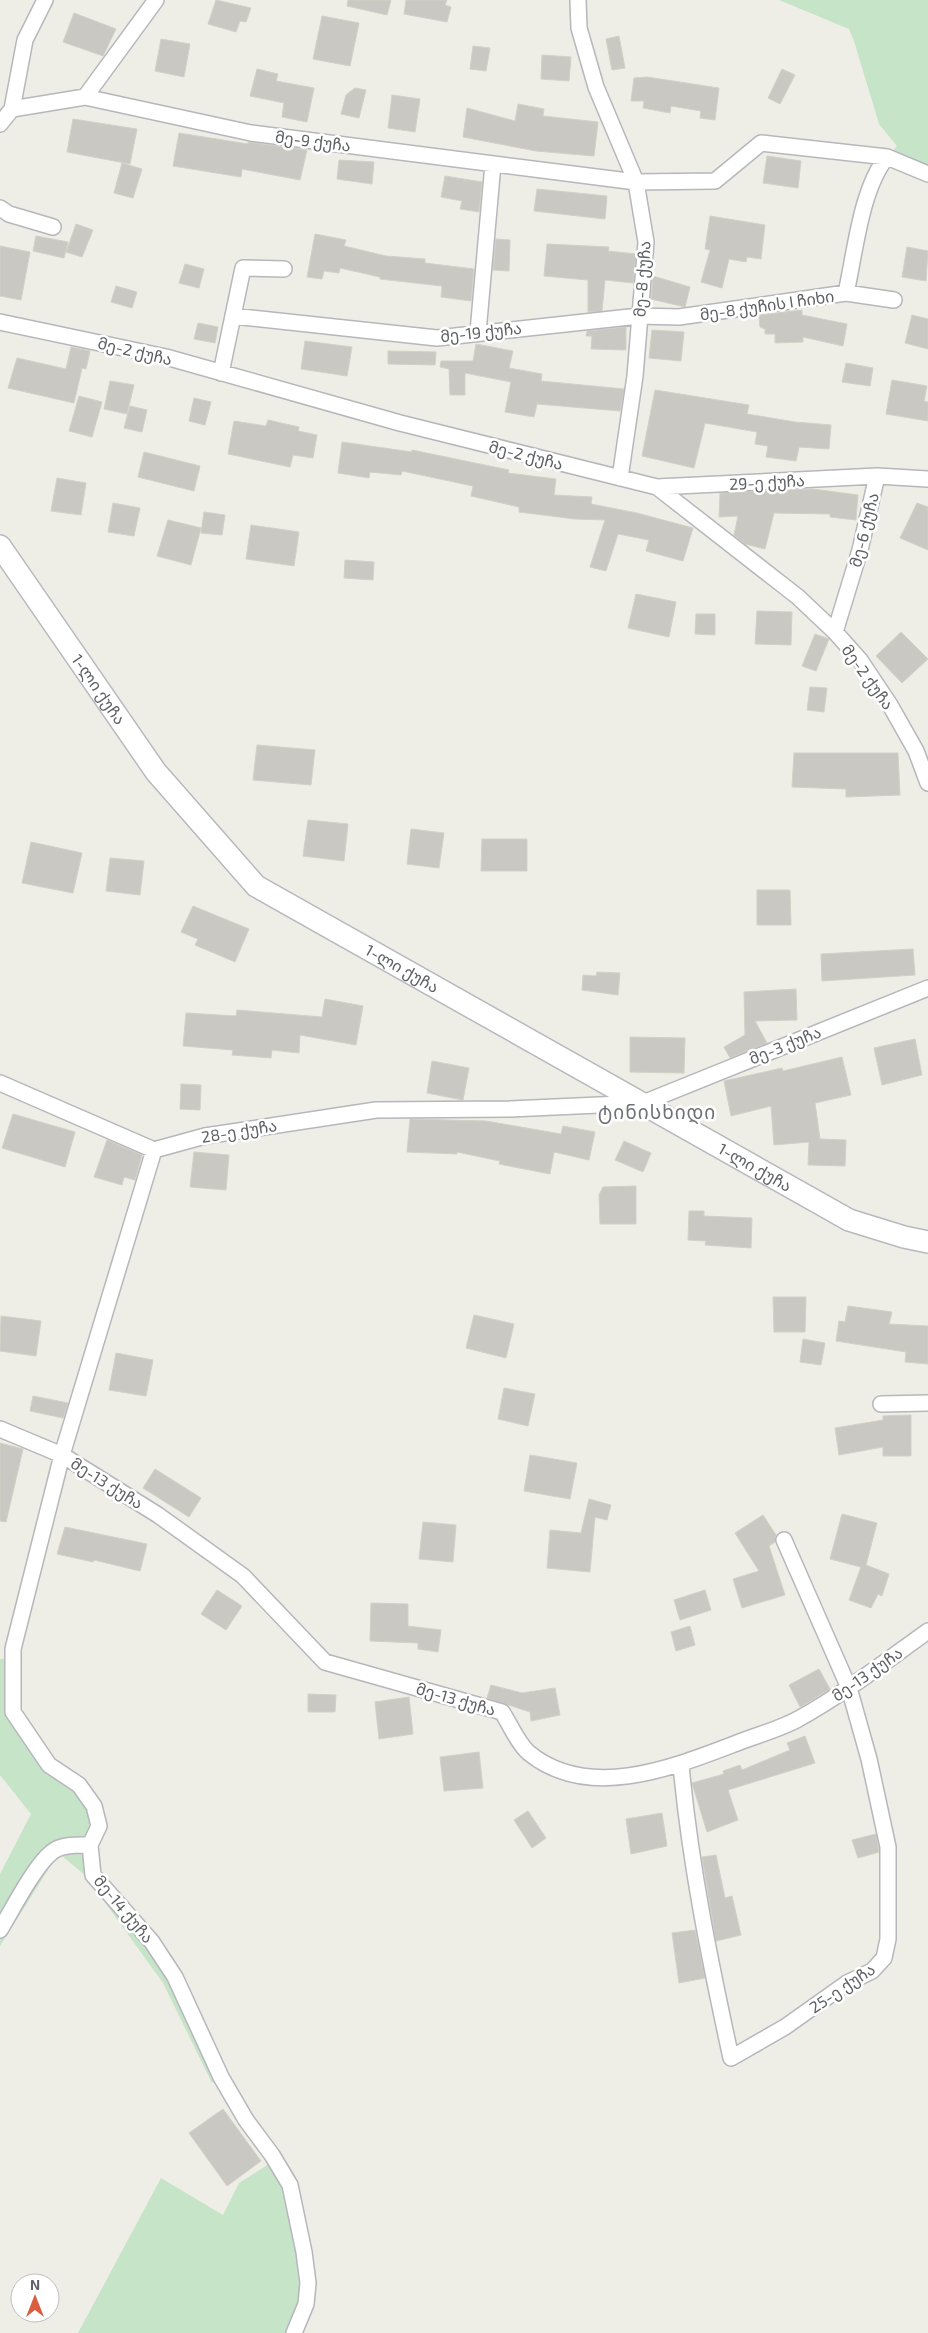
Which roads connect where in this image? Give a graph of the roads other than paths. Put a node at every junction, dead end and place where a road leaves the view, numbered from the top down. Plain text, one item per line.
1 (45, 0) edge
2 (156, 0) edge
3 (578, 0) edge
4 (85, 97) junction
5 (12, 109) junction
6 (0, 124) edge
7 (887, 158) junction
8 (494, 164) junction
9 (928, 174) edge
10 (636, 182) junction
11 (0, 208) edge
12 (53, 227) dead end
13 (284, 269) dead end
14 (846, 293) junction
15 (894, 300) dead end
16 (233, 316) junction
17 (639, 316) junction
18 (0, 322) edge
19 (478, 332) junction
20 (221, 373) junction
21 (877, 476) junction
22 (620, 478) junction
23 (926, 481) edge
24 (657, 488) junction
25 (0, 546) edge
26 (835, 632) junction
27 (928, 784) edge
28 (928, 988) edge
29 (0, 1083) edge
30 (643, 1103) junction
31 (154, 1150) junction
32 (928, 1242) edge
33 (928, 1402) edge
34 (881, 1404) dead end
35 (0, 1429) edge
36 (62, 1455) junction
37 (784, 1540) dead end
38 (928, 1631) edge
39 (6, 1658) edge
40 (848, 1688) junction
41 (681, 1765) junction
42 (90, 1845) junction
43 (0, 1930) edge
44 (294, 2333) edge

1 - 5 street
2 - 4 street
3 - 10 street, მე-8 ქუჩა
4 - 5 street, მე-9 ქუჩა
4 - 8 street, მე-9 ქუჩა
5 - 6 street
7 - 9 street, მე-9 ქუჩა
7 - 10 street, მე-9 ქუჩა
7 - 14 street
8 - 10 street, მე-9 ქუჩა
8 - 19 street
10 - 17 street, მე-8 ქუჩა
11 - 12 street
13 - 16 street
14 - 15 street, მე-8 ქუჩის I ჩიხი
14 - 17 street, მე-8 ქუჩის I ჩიხი
16 - 19 street, მე-19 ქუჩა
16 - 20 street
17 - 19 street, მე-19 ქუჩა
17 - 22 street, მე-8 ქუჩა
18 - 20 street, მე-2 ქუჩა
20 - 22 street, მე-2 ქუჩა
21 - 23 street, მე-6 ქუჩა
21 - 24 street, 29-ე ქუჩა
21 - 26 street, მე-6 ქუჩა
22 - 24 street, მე-2 ქუჩა
24 - 26 street, მე-2 ქუჩა
25 - 30 main road, 1-ლი ქუჩა
26 - 27 street, მე-2 ქუჩა
28 - 30 street, მე-3 ქუჩა
29 - 31 street
30 - 31 street, 28-ე ქუჩა
30 - 32 main road, 1-ლი ქუჩა
31 - 36 street
33 - 34 street
35 - 36 street, მე-13 ქუჩა
36 - 39 street, მე-14 ქუჩა
36 - 41 street, მე-13 ქუჩა
37 - 40 street, 25-ე ქუჩა
38 - 40 street, მე-13 ქუჩა
39 - 42 street, მე-14 ქუჩა
40 - 41 street, მე-13 ქუჩა
40 - 41 street, 25-ე ქუჩა
42 - 43 street
42 - 44 street, მე-14 ქუჩა

